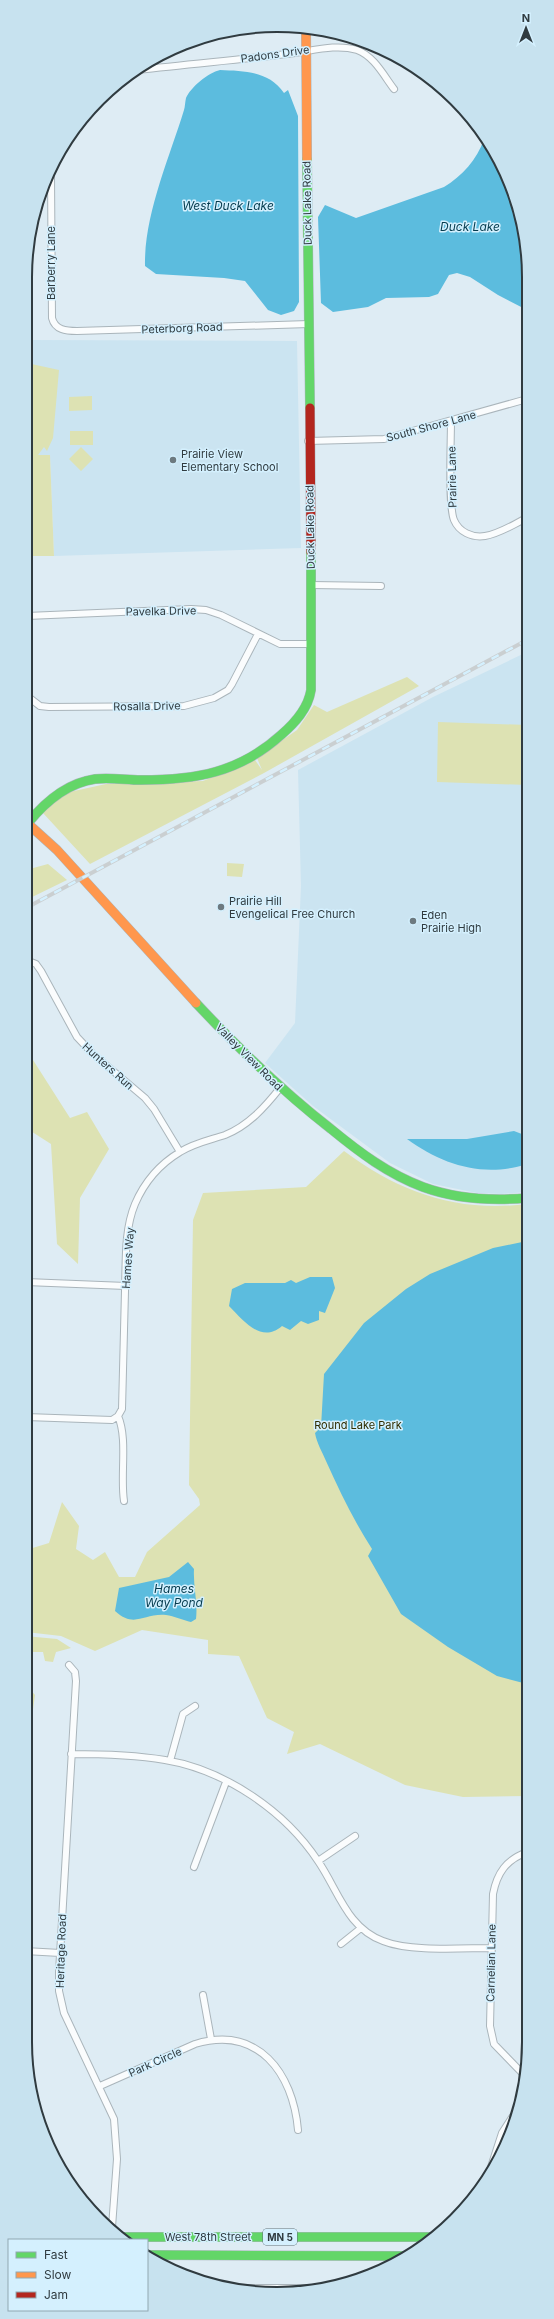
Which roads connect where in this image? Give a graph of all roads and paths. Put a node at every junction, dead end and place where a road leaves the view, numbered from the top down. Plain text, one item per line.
1 (306, 34) edge
2 (306, 50) junction
3 (148, 69) edge
4 (394, 89) dead end
5 (51, 183) edge
6 (309, 324) junction
7 (56, 327) joint
8 (522, 400) edge
9 (451, 421) junction
10 (308, 441) junction
11 (522, 520) edge
12 (311, 585) junction
13 (381, 586) dead end
14 (32, 616) edge
15 (258, 634) junction
16 (312, 644) junction
17 (32, 701) edge
18 (32, 817) edge
19 (32, 827) edge
20 (32, 962) edge
21 (280, 1088) junction
22 (180, 1152) junction
23 (522, 1198) edge
24 (32, 1282) edge
25 (126, 1286) junction
26 (118, 1416) junction
27 (32, 1417) edge
28 (124, 1501) dead end
29 (69, 1665) dead end
30 (195, 1706) dead end
31 (71, 1754) junction
32 (170, 1761) junction
33 (226, 1782) junction
34 (355, 1836) dead end
35 (522, 1855) edge
36 (318, 1861) junction
37 (194, 1867) dead end
38 (361, 1928) junction
39 (341, 1944) dead end
40 (492, 1948) junction
41 (32, 1951) edge
42 (60, 1953) junction
43 (203, 1995) dead end
44 (211, 2039) junction
45 (520, 2072) edge
46 (100, 2086) junction
47 (508, 2124) edge
48 (298, 2130) dead end
49 (496, 2151) edge
50 (112, 2223) edge
51 (129, 2237) edge
52 (425, 2237) edge
53 (156, 2255) edge
54 (396, 2256) edge

1 - 2 street, Duck Lake Road
2 - 3 street, Padons Drive
2 - 4 street, Padons Drive
2 - 6 street, Duck Lake Road
5 - 7 street, Barberry Lane
6 - 7 street, Peterborg Road
6 - 10 street, Duck Lake Road
8 - 9 street, South Shore Lane
9 - 10 street, South Shore Lane
9 - 11 street, Prairie Lane
10 - 12 street, Duck Lake Road
12 - 13 street
12 - 16 street, Duck Lake Road
14 - 15 street, Pavelka Drive
15 - 16 street, Pavelka Drive
15 - 17 street, Rosalla Drive
16 - 18 street, Duck Lake Road
19 - 21 street, Valley View Road
20 - 22 street, Hunters Run
21 - 22 street, Hames Way
21 - 23 street, Valley View Road
22 - 25 street, Hames Way
24 - 25 street
25 - 26 street, Hames Way
26 - 27 street
26 - 28 street, Hames Way
29 - 31 street, Heritage Road
30 - 32 street
31 - 32 street
31 - 42 street, Heritage Road
32 - 33 street
33 - 36 street
33 - 37 street
34 - 36 street
35 - 40 street, Carnelian Lane
36 - 38 street
38 - 39 street
38 - 40 street
40 - 45 street, Carnelian Lane
41 - 42 street
42 - 46 street, Heritage Road
43 - 44 street
44 - 46 street, Park Circle
44 - 48 street, Park Circle
46 - 50 street, Heritage Road
47 - 49 street
51 - 52 street, West 78th Street / MN 5
53 - 54 street, West 78th Street / MN 5

